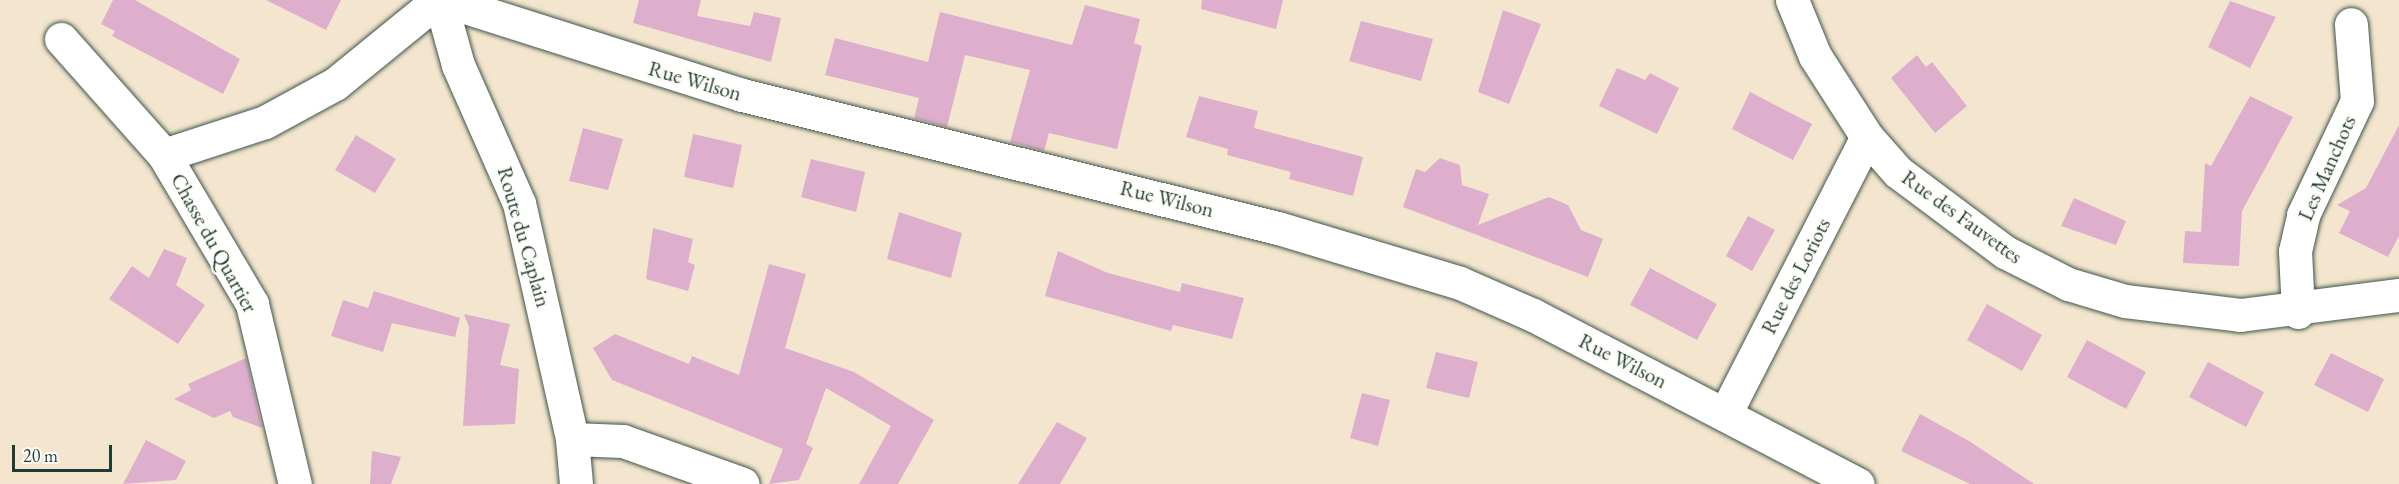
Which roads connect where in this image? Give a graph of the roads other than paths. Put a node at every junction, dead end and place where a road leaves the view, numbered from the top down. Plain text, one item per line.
1 (440, 0) edge
2 (1792, 0) edge
3 (2351, 24) dead end
4 (61, 39) dead end
5 (1867, 137) junction
6 (165, 155) junction
7 (2399, 295) edge
8 (2298, 312) junction
9 (1725, 414) junction
10 (572, 439) junction
11 (295, 484) edge
12 (576, 484) edge
13 (743, 484) edge
14 (1858, 484) edge

1 - 6 street
1 - 9 street, Rue Wilson
1 - 10 street, Route du Caplain
2 - 5 street, Rue des Fauvettes
3 - 8 street, Les Manchots
4 - 6 street, Chasse du Quartier
5 - 8 street, Rue des Fauvettes
5 - 9 street, Rue des Loriots
6 - 11 street, Chasse du Quartier
7 - 8 street, Rue des Fauvettes
9 - 14 street, Rue Wilson
10 - 12 street, Route du Caplain
10 - 13 street

